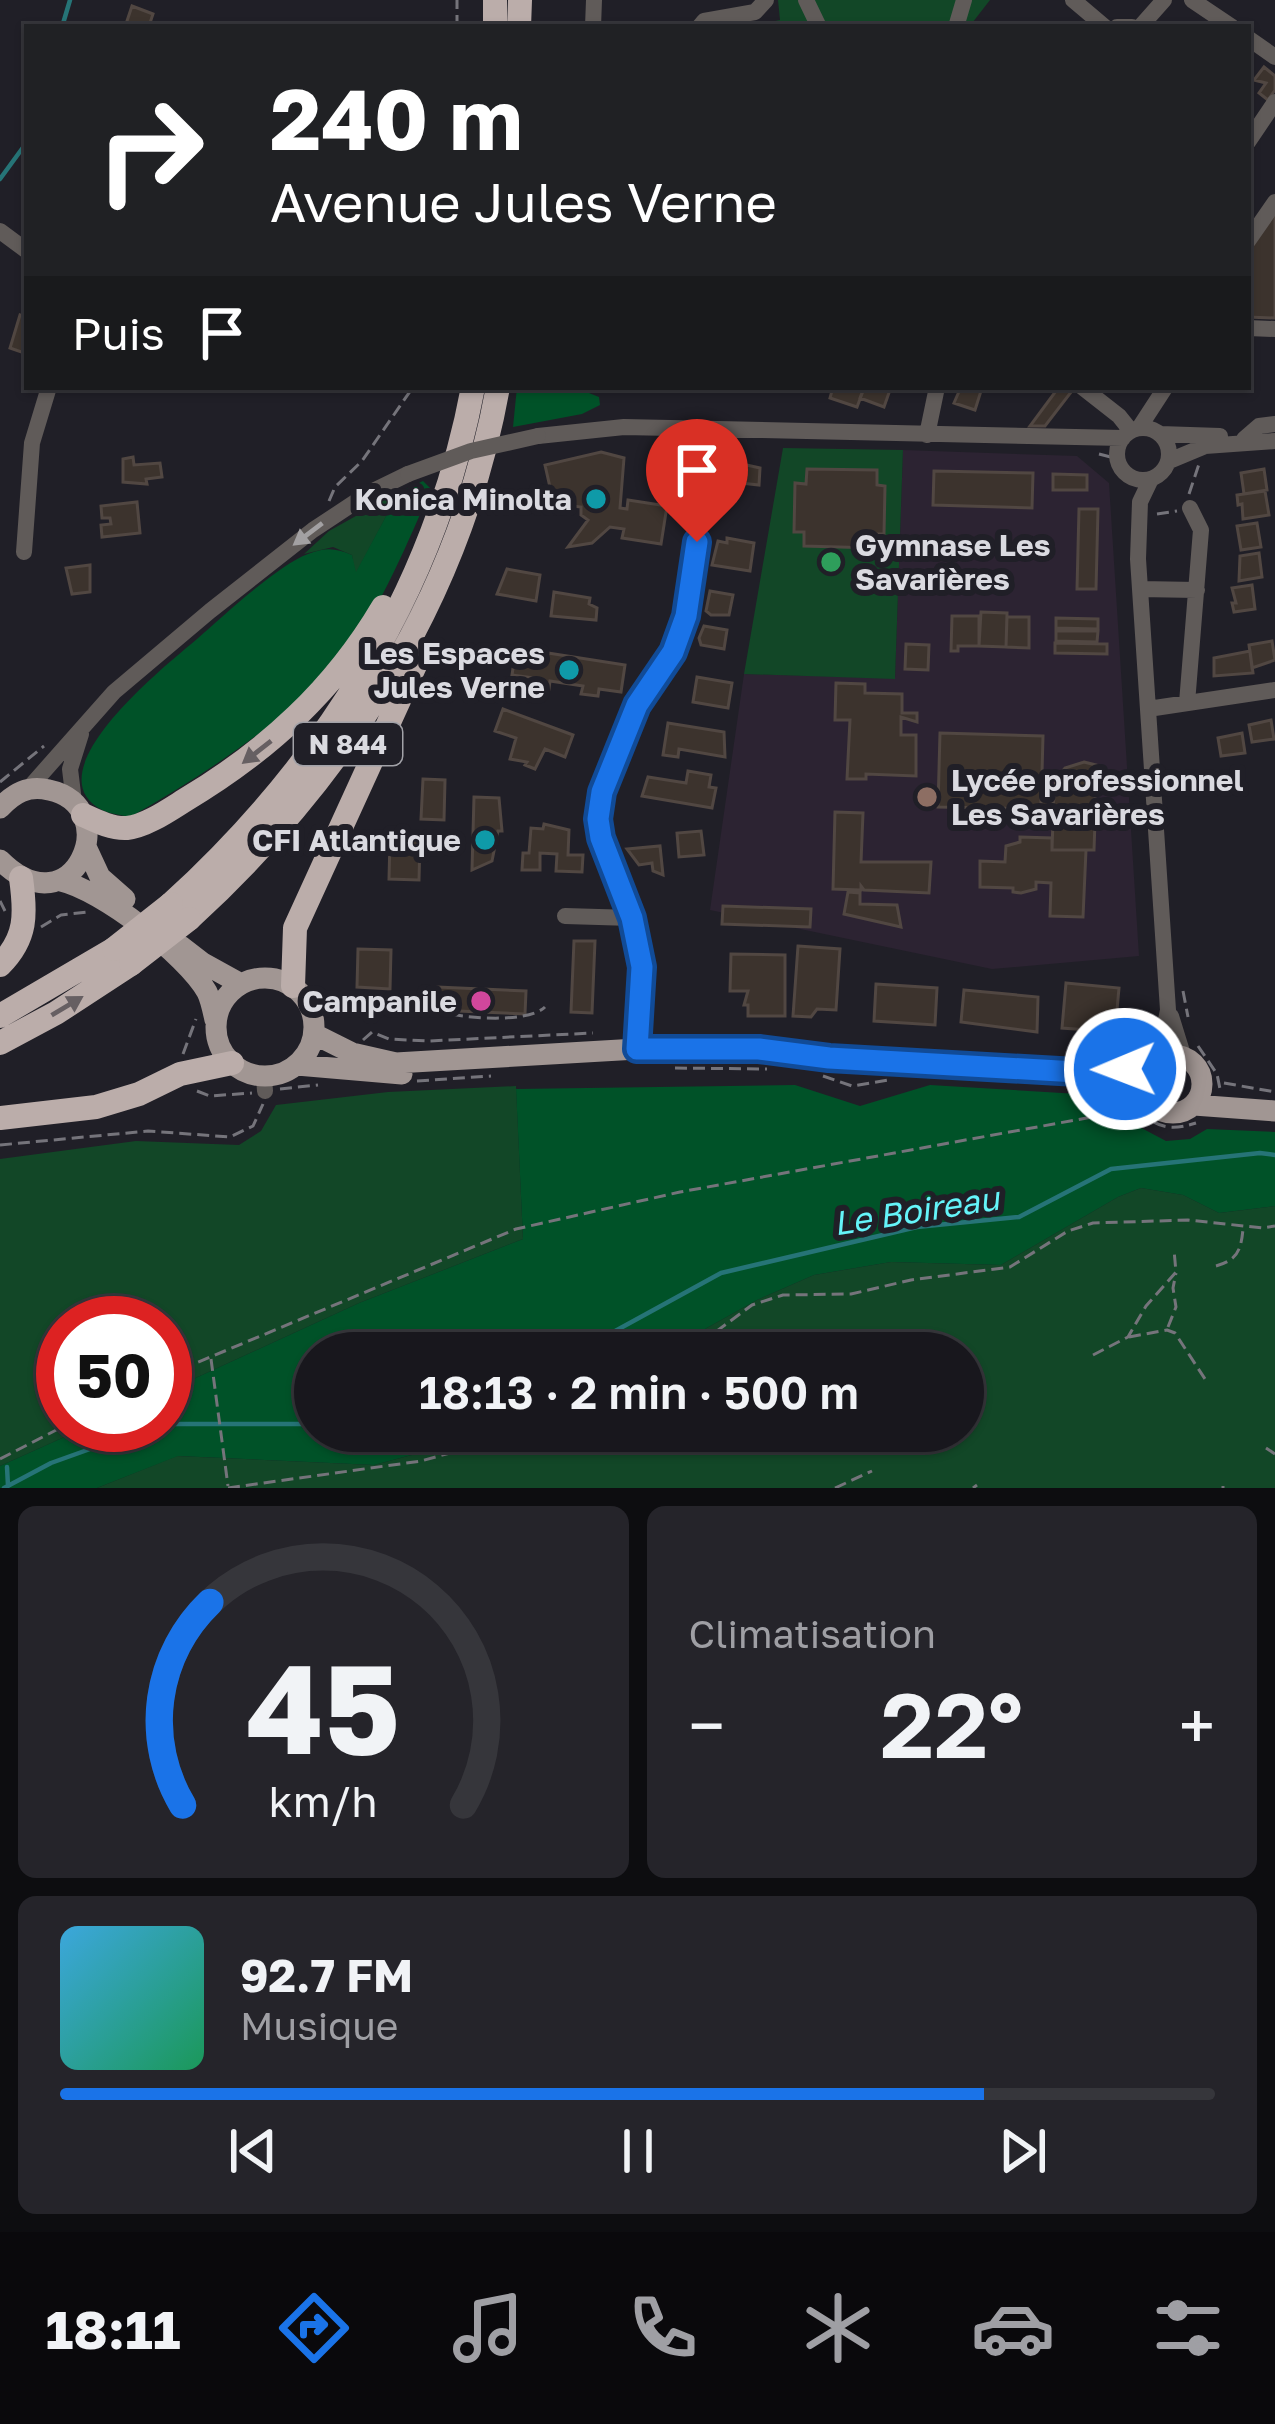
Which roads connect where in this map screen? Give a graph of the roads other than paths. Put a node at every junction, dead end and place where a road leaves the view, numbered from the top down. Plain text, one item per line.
1 (766, 0) edge
2 (1073, 0) edge
3 (1164, 0) edge
4 (1192, 0) edge
5 (702, 24) edge
6 (1101, 24) edge
7 (1139, 24) edge
8 (1225, 24) edge
9 (1275, 102) edge
10 (1251, 138) edge
11 (1275, 202) edge
12 (1251, 237) edge
13 (48, 390) edge
14 (472, 390) edge
15 (497, 390) edge
16 (937, 390) edge
17 (1086, 390) edge
18 (1164, 390) edge
19 (1275, 424) edge
20 (714, 430) junction
21 (1142, 433) junction
22 (927, 435) junction
23 (1048, 438) junction
24 (1247, 439) junction
25 (1275, 441) edge
26 (1169, 461) junction
27 (1122, 466) junction
28 (1151, 479) junction
29 (1190, 508) road end
30 (445, 532) junction
31 (24, 552) dead end
32 (1138, 559) junction
33 (1140, 590) junction
34 (1197, 590) junction
35 (1275, 689) edge
36 (1187, 703) junction
37 (1148, 709) junction
38 (86, 722) junction
39 (29, 788) junction
40 (0, 808) edge
41 (78, 808) junction
42 (87, 849) junction
43 (0, 860) edge
44 (21, 878) junction
45 (61, 881) junction
46 (565, 916) dead end
47 (632, 918) junction
48 (123, 957) junction
49 (0, 965) edge
50 (241, 984) junction
51 (293, 986) junction
52 (1168, 1010) junction
53 (0, 1016) edge
54 (216, 1023) junction
55 (314, 1034) junction
56 (0, 1043) edge
57 (637, 1049) junction
58 (829, 1058) junction
59 (1184, 1058) junction
60 (232, 1063) junction
61 (297, 1065) junction
62 (1145, 1088) junction
63 (1205, 1098) junction
64 (1272, 1104) edge
65 (0, 1118) edge

1 - 5 street
2 - 6 street
3 - 7 street
4 - 8 street
9 - 10 street
11 - 12 street
13 - 31 street
14 - 30 highway, N 844
15 - 30 highway, N 844
16 - 22 street
17 - 21 street
18 - 21 street
19 - 24 street
20 - 22 street
20 -> 38 street, bridge
20 - 47 street
21 - 23 street
21 - 24 street
21 - 26 street
21 - 27 street
22 - 23 street
23 - 27 street
24 - 25 street
24 - 26 street
26 - 28 street
27 - 28 street
27 - 32 street
28 - 32 street
29 - 34 street
30 -> 41 highway
30 - 48 highway, N 844, bridge
30 - 51 highway
32 - 33 street
33 - 34 street
33 - 37 street
34 - 36 street
35 - 36 street
36 - 37 street
37 - 52 street
38 - 39 street
38 - 41 street
39 - 40 main road
39 - 41 main road
41 - 42 main road
42 - 45 main road
42 - 50 main road
43 - 44 main road
44 - 45 main road
44 - 49 highway
45 - 54 main road
46 - 47 street
47 - 57 street
48 - 53 highway, N 844
56 -> 48 highway, N 844
50 - 51 main road
50 - 54 main road
51 - 55 main road
52 - 59 street
52 - 62 street
54 - 60 main road
55 - 57 main road
55 - 61 main road
57 - 58 main road
58 - 61 main road
58 - 62 main road
59 - 62 main road
59 - 63 main road
60 - 61 main road
60 - 65 highway
62 - 63 main road
63 - 64 main road

